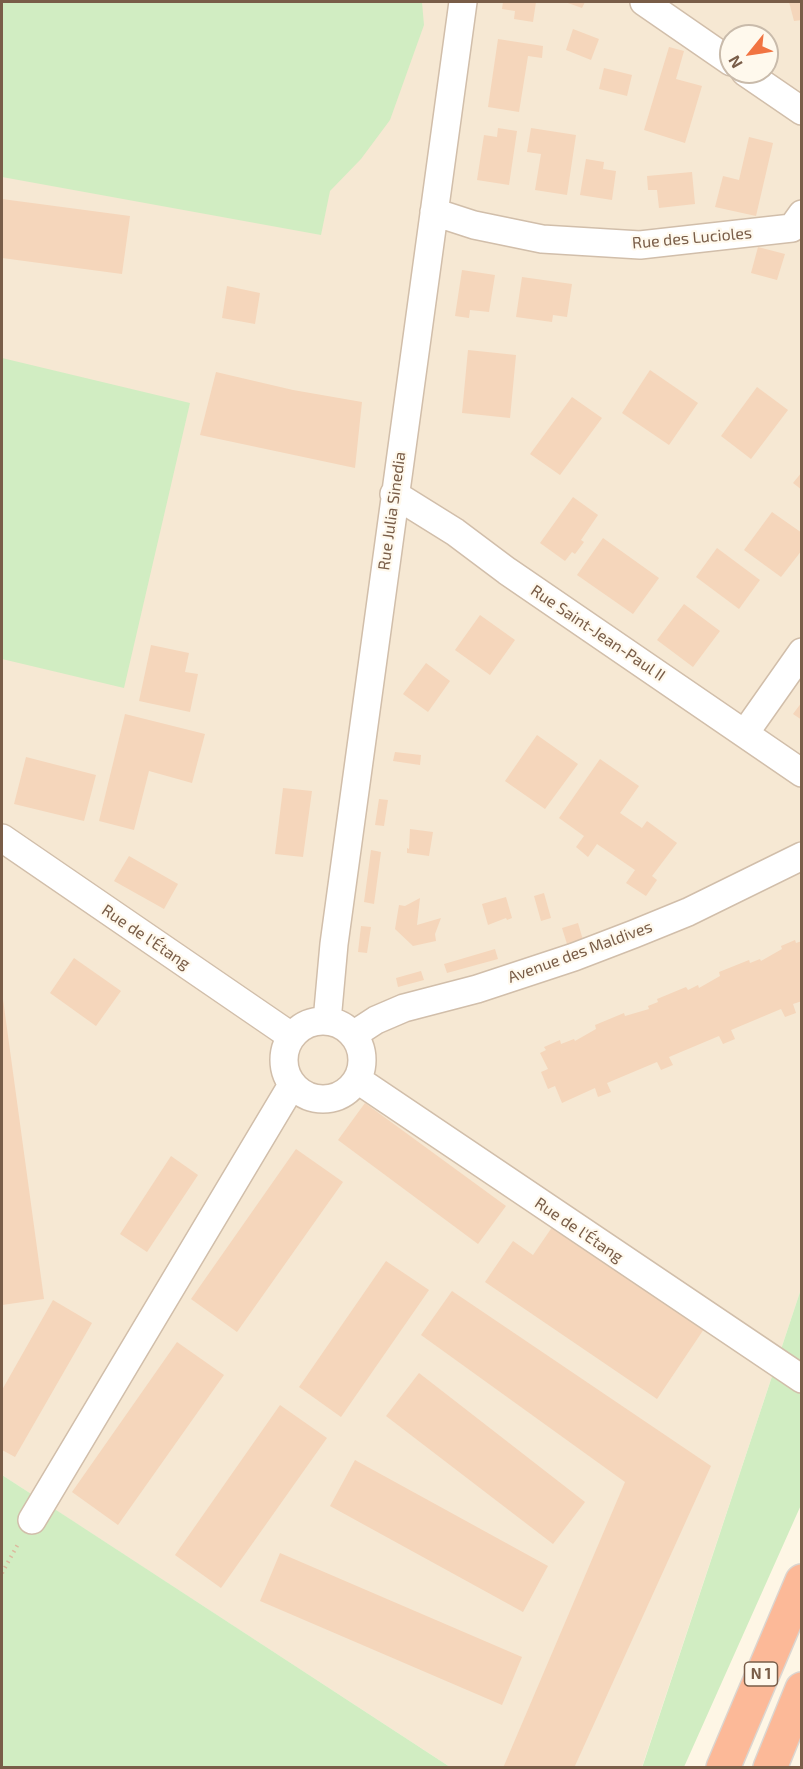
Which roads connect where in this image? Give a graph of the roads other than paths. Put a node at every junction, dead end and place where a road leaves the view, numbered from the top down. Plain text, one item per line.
1 (463, 2) edge
2 (644, 2) edge
3 (719, 54) edge
4 (762, 84) edge
5 (801, 111) edge
6 (434, 212) junction
7 (801, 214) edge
8 (394, 494) junction
9 (801, 652) edge
10 (745, 733) junction
11 (801, 773) edge
12 (2, 838) edge
13 (801, 856) edge
14 (327, 1021) junction
15 (353, 1035) junction
16 (291, 1036) junction
17 (358, 1080) junction
18 (292, 1084) junction
19 (801, 1379) edge
20 (32, 1520) dead end
21 (801, 1581) edge
22 (801, 1689) edge
23 (723, 1767) edge
24 (770, 1767) edge

1 - 6 street, Rue Julia Sinedia
2 - 3 street
4 - 5 street
6 - 7 street, Rue des Lucioles
6 - 8 street, Rue Julia Sinedia
8 - 10 street, Rue Saint-Jean-Paul II
8 - 14 street, Rue Julia Sinedia
9 - 10 street
10 - 11 street, Rue Saint-Jean-Paul II
12 - 16 street, Rue de l'Étang
13 - 15 street, Avenue des Maldives
14 - 15 street
14 - 16 street
15 - 17 street
16 - 18 street
17 - 18 street
17 - 19 street, Rue de l'Étang
18 - 20 street
21 - 23 highway, N 1
22 - 24 highway, N 1

